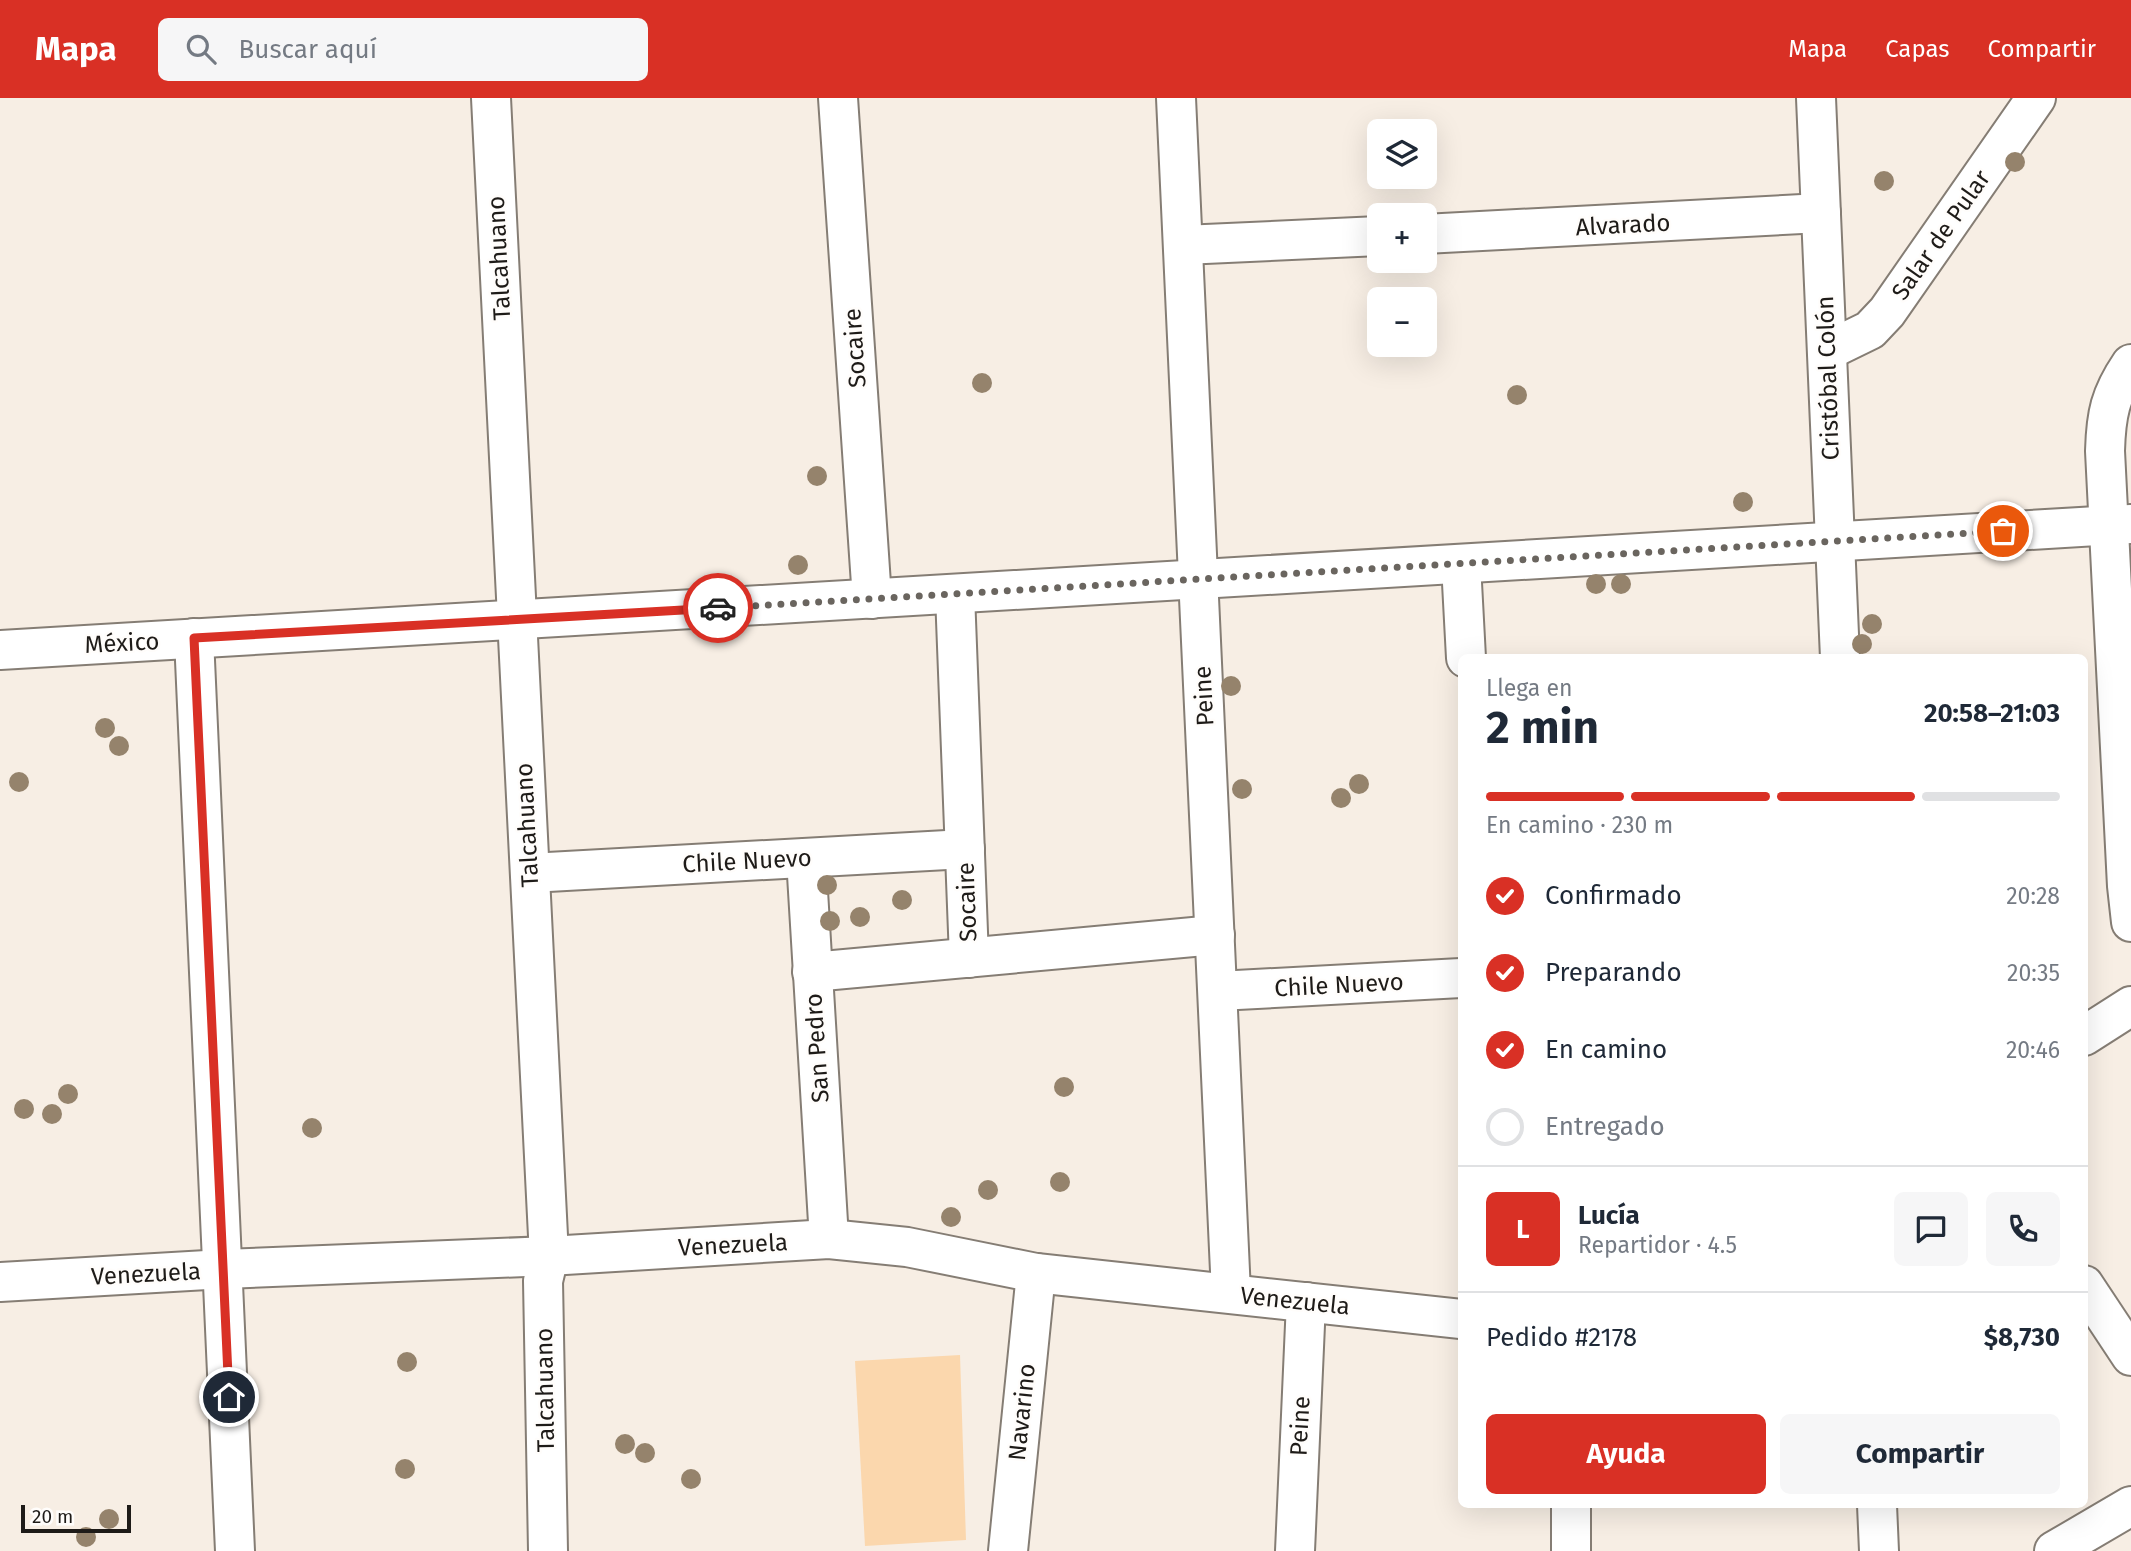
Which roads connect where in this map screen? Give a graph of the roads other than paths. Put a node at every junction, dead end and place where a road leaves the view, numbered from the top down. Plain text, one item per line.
1 (491, 98) edge
2 (838, 98) edge
3 (1176, 98) edge
4 (1816, 98) edge
5 (2036, 98) edge
6 (1821, 213) junction
7 (1437, 233) edge
8 (1367, 237) edge
9 (1183, 245) junction
10 (1827, 351) junction
11 (2131, 364) edge
12 (2120, 524) edge
13 (1836, 542) junction
14 (1461, 564) junction
15 (1198, 579) junction
16 (955, 594) junction
17 (872, 598) junction
18 (517, 619) junction
19 (194, 638) junction
20 (0, 650) edge
21 (1466, 654) edge
22 (1840, 654) edge
23 (965, 849) junction
24 (806, 858) junction
25 (530, 873) junction
26 (2131, 922) edge
27 (1215, 935) junction
28 (969, 958) junction
29 (812, 972) junction
30 (1458, 978) edge
31 (1218, 991) junction
32 (2131, 1006) edge
33 (2088, 1033) edge
34 (829, 1239) junction
35 (549, 1256) junction
36 (224, 1269) junction
37 (1036, 1273) junction
38 (0, 1282) edge
39 (2088, 1291) edge
40 (1231, 1293) junction
41 (1306, 1302) junction
42 (1458, 1319) edge
43 (2131, 1356) edge
44 (2131, 1506) edge
45 (1571, 1508) edge
46 (1877, 1508) edge
47 (235, 1551) edge
48 (548, 1551) edge
49 (1008, 1551) edge
50 (1295, 1551) edge
51 (1571, 1551) edge
52 (1879, 1551) edge
53 (2054, 1551) edge

1 - 18 street, Talcahuano
2 - 17 street, Socaire
3 - 9 street, Peine
4 - 6 street, Cristóbal Colón
5 - 10 street, Salar de Pular
6 - 7 street, Alvarado
6 - 10 street, Cristóbal Colón
8 - 9 street
9 - 15 street, Peine
10 - 13 street, Cristóbal Colón
11 - 12 street
12 - 13 street, México
12 - 26 street
13 - 14 street, México
13 - 22 street, Cristóbal Colón
14 - 15 street, México
14 - 21 street
15 - 16 street, México
15 - 27 street, Peine
16 - 17 street, México
16 - 23 street, Socaire
17 - 18 street, México
18 - 19 street, México
18 - 25 street, Talcahuano
19 - 20 street, México
19 - 36 street
23 - 24 street, Chile Nuevo
23 - 28 street, Socaire
24 - 25 street, Chile Nuevo
24 - 29 street, San Pedro
25 - 35 street, Talcahuano
27 - 28 street
27 - 31 street, Peine
28 - 29 street
29 - 34 street, San Pedro
30 - 31 street, Chile Nuevo
31 - 40 street, Peine
32 - 33 street
34 - 35 street, Venezuela
34 - 37 street, Venezuela
35 - 36 street, Venezuela
35 - 48 street, Talcahuano
36 - 38 street, Venezuela
36 - 47 street
37 - 40 street, Venezuela
37 - 49 street, Navarino
39 - 43 street
40 - 41 street, Venezuela
41 - 42 street, Venezuela
41 - 50 street, Peine
44 - 53 street
45 - 51 street
46 - 52 street

